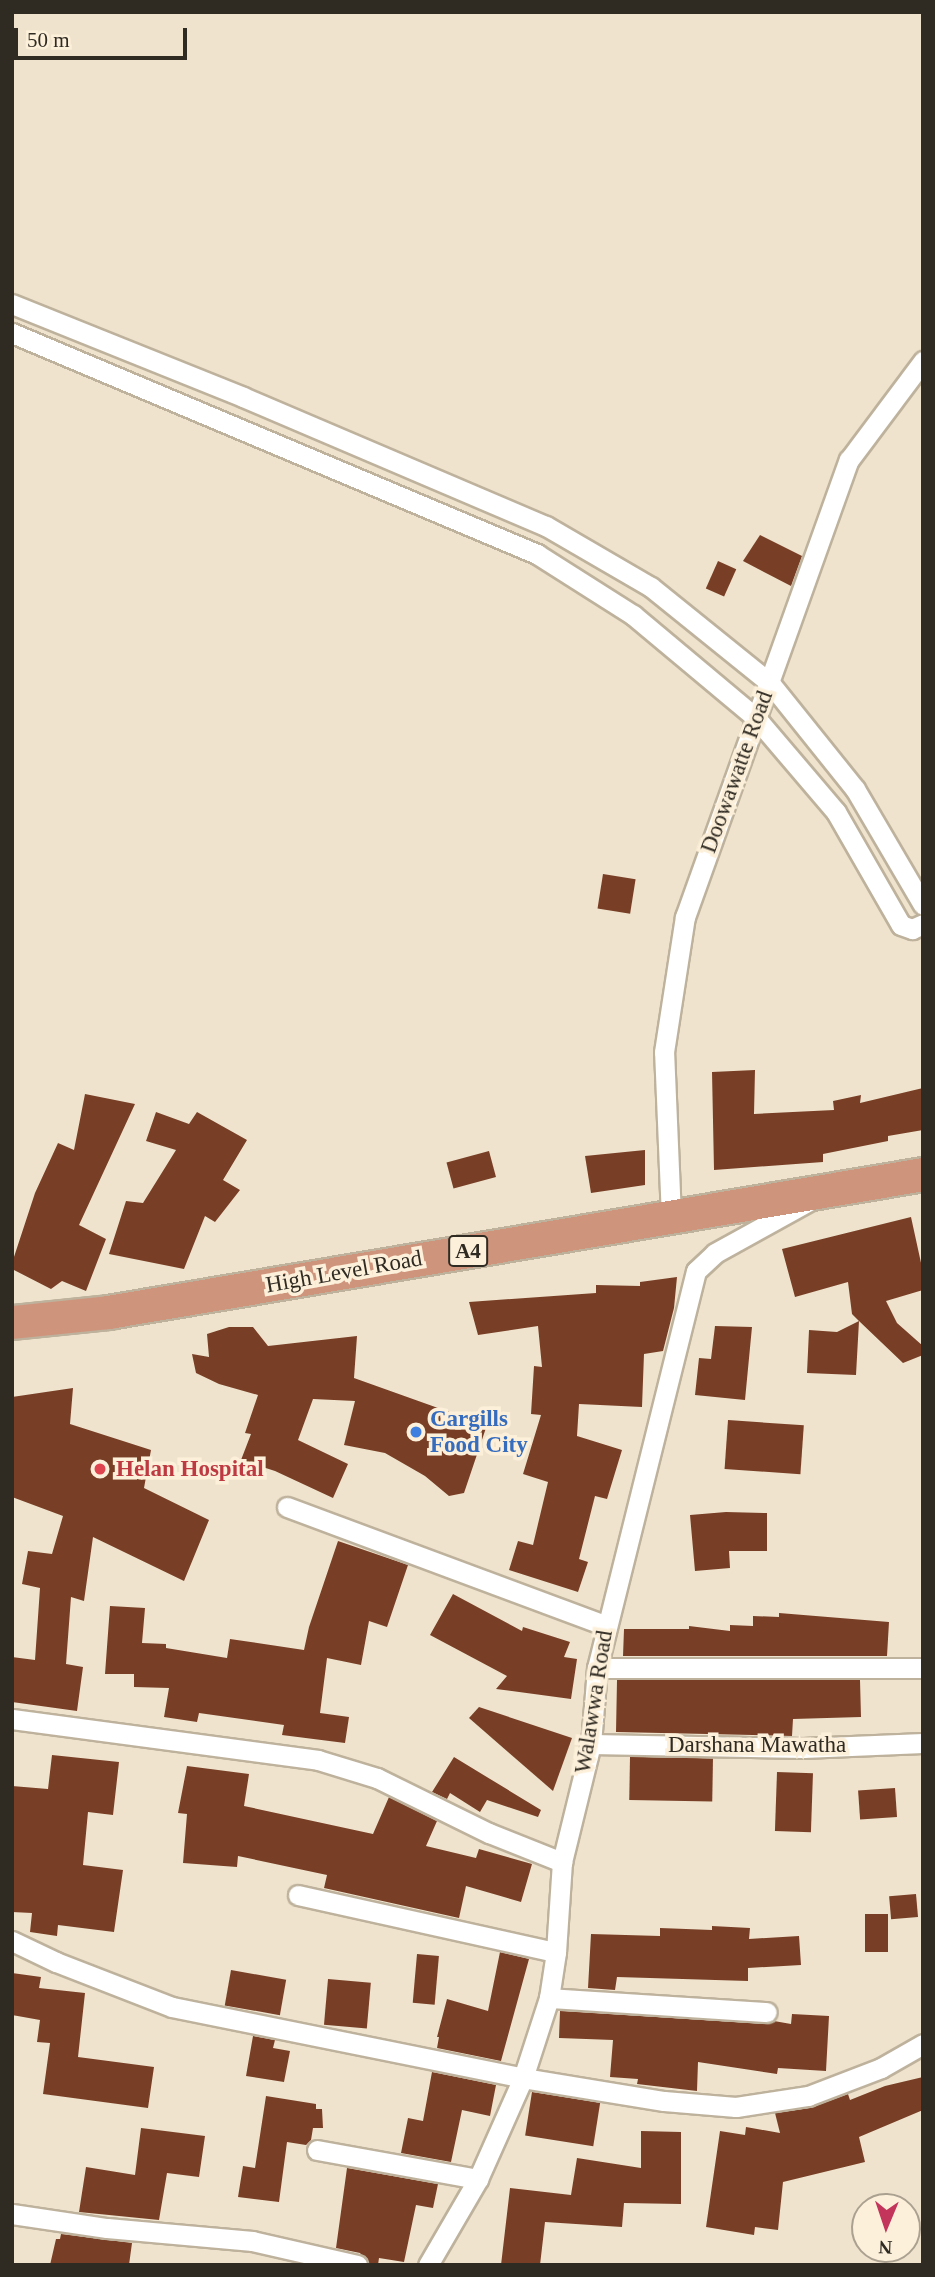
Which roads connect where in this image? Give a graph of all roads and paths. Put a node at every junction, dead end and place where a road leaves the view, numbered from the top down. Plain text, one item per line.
1 (12, 304) edge
2 (12, 334) edge
3 (923, 361) edge
4 (770, 683) junction
5 (756, 718) junction
6 (923, 905) edge
7 (923, 924) edge
8 (923, 1174) edge
9 (824, 1192) junction
10 (671, 1217) junction
11 (12, 1322) edge
12 (287, 1507) dead end
13 (605, 1625) junction
14 (597, 1668) junction
15 (923, 1668) edge
16 (12, 1720) edge
17 (923, 1743) edge
18 (591, 1744) junction
19 (562, 1862) junction
20 (298, 1895) dead end
21 (12, 1941) edge
22 (556, 1952) junction
23 (549, 1997) junction
24 (767, 2012) dead end
25 (923, 2044) edge
26 (523, 2078) junction
27 (317, 2150) dead end
28 (478, 2179) junction
29 (12, 2214) edge
30 (357, 2265) edge
31 (428, 2265) edge

1 - 4 street
2 - 5 street
3 - 4 street, Doowawatte Road
4 - 5 street, Doowawatte Road
4 - 6 street
5 - 7 street
5 - 10 street, Doowawatte Road
8 - 9 highway, High Level Road / A4
9 - 10 highway, High Level Road / A4
9 - 13 street, Walawwa Road
10 - 11 highway, High Level Road / A4
12 - 13 street
13 - 14 street, Walawwa Road
14 - 15 street
14 - 18 street, Walawwa Road
16 - 19 street
17 - 18 street, Darshana Mawatha
18 - 19 street, Walawwa Road
19 - 22 street, Walawwa Road
20 - 22 street
21 - 26 street
22 - 23 street, Walawwa Road
23 - 24 street
23 - 26 street, Walawwa Road
25 - 26 street
26 - 28 street, Walawwa Road
27 - 28 street
28 - 31 street, Walawwa Road
29 - 30 street

